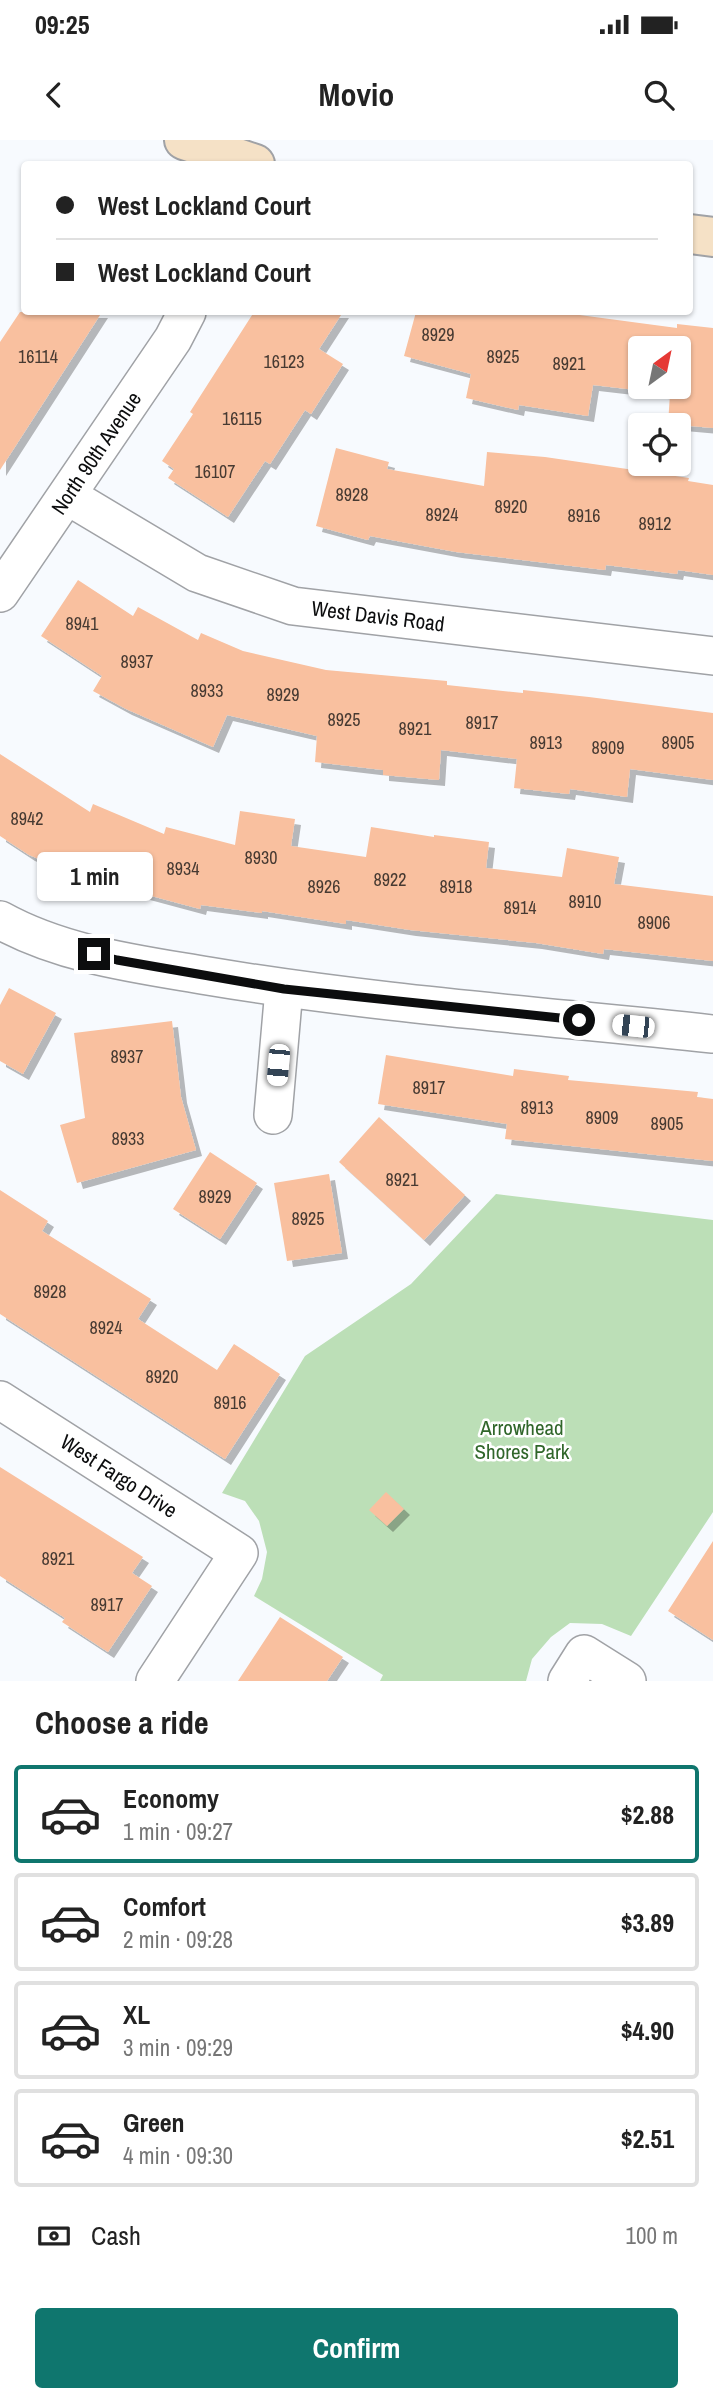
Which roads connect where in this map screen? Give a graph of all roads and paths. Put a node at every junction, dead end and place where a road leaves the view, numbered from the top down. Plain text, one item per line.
1 (184, 140) edge
2 (245, 161) edge
3 (693, 234) edge
4 (713, 237) edge
5 (185, 315) edge
6 (68, 496) junction
7 (0, 593) edge
8 (713, 656) edge
9 (0, 920) edge
10 (284, 989) junction
11 (713, 1034) edge
12 (273, 1115) dead end
13 (0, 1399) edge
14 (576, 1667) edge
15 (155, 1681) edge
16 (627, 1681) edge

1 - 2 street
3 - 4 street
5 - 6 street, North 90th Avenue
6 - 7 street, North 90th Avenue
6 - 8 street, West Davis Road
9 - 10 street
10 - 11 street
10 - 12 street
13 - 15 street, West Fargo Drive
14 - 16 street

